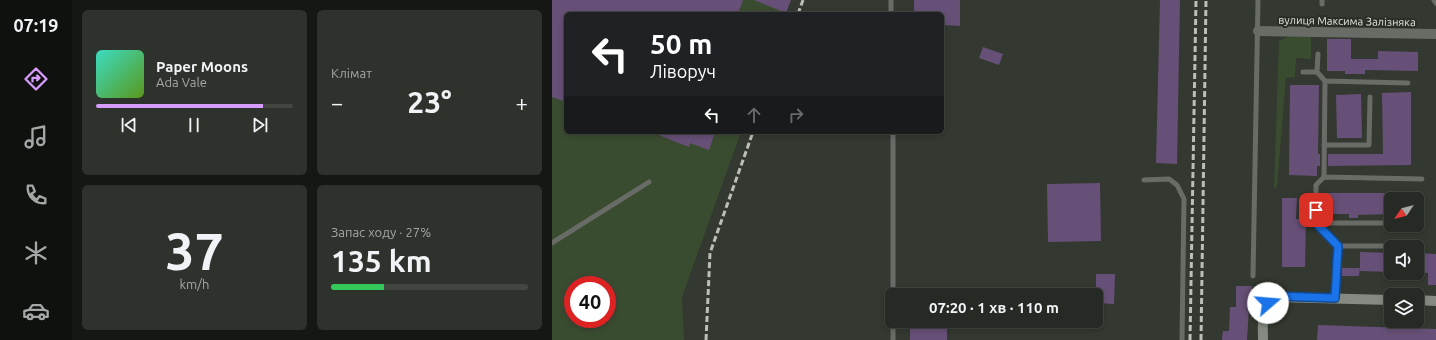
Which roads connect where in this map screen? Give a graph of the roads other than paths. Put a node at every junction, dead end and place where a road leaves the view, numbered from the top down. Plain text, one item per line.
1 (891, 0) edge
2 (1258, 0) edge
3 (1434, 0) edge
4 (1436, 3) edge
5 (892, 12) edge
6 (1258, 31) junction
7 (1436, 34) edge
8 (1318, 54) dead end
9 (1303, 72) dead end
10 (1317, 72) junction
11 (1325, 82) junction
12 (1408, 83) dead end
13 (1370, 97) dead end
14 (893, 134) edge
15 (1324, 145) junction
16 (1324, 177) junction
17 (1422, 179) dead end
18 (1144, 180) dead end
19 (649, 182) dead end
20 (1316, 223) junction
21 (1384, 223) edge
22 (552, 243) edge
23 (1338, 246) junction
24 (1384, 246) edge
25 (1253, 276) dead end
26 (893, 288) edge
27 (1335, 298) junction
28 (1384, 300) edge
29 (1424, 300) edge
30 (1436, 301) edge
31 (893, 328) edge
32 (893, 340) edge
33 (1182, 340) edge
34 (1263, 340) edge

1 - 5 lane
2 - 6 lane
3 - 4 lane
6 - 7 street, вулиця Максима Залізняка
6 - 25 lane
8 - 10 lane
9 - 10 lane
10 - 11 lane
11 - 12 lane
11 - 15 lane
13 - 15 lane
14 - 26 lane
15 - 16 lane
16 - 17 lane
16 - 20 lane
18 - 33 lane
19 - 22 lane
20 - 21 lane
20 - 23 lane
23 - 24 lane
23 - 27 lane
27 - 28 street
27 - 34 street
29 - 30 street
31 - 32 lane

